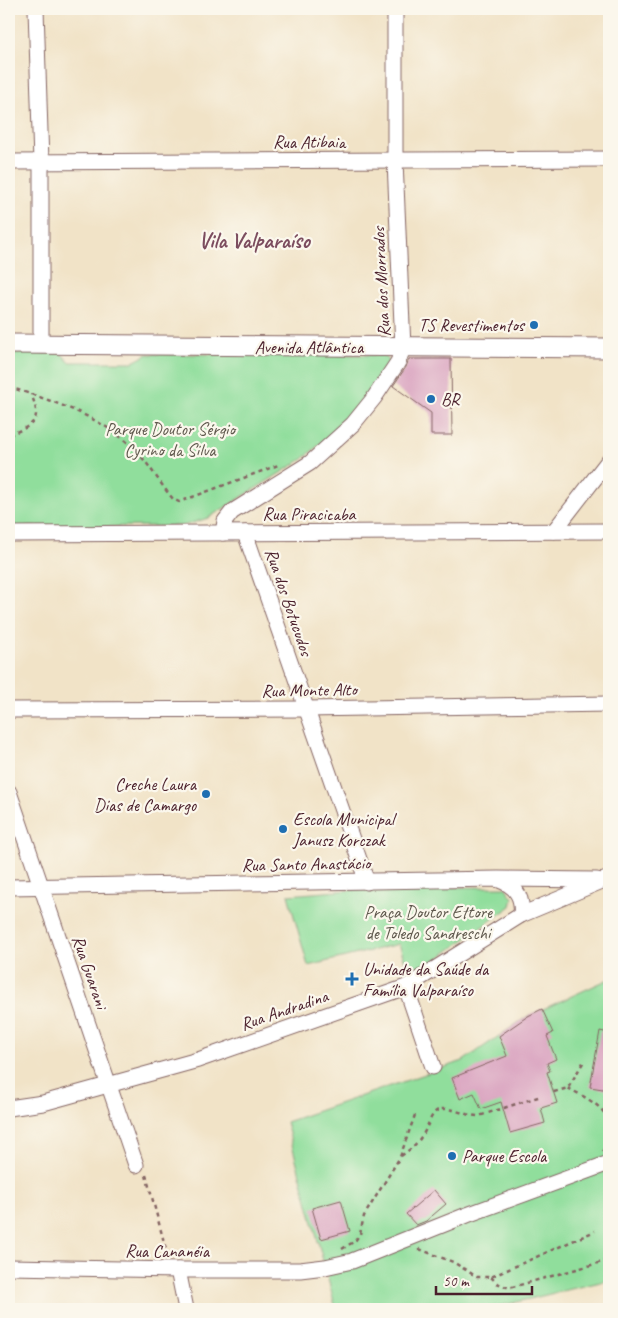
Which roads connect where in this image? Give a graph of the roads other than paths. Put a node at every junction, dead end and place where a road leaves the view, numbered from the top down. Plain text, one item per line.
1 (36, 9) edge
2 (395, 9) edge
3 (609, 160) edge
4 (395, 161) junction
5 (9, 162) edge
6 (41, 162) junction
7 (9, 344) edge
8 (41, 345) junction
9 (403, 348) junction
10 (609, 348) edge
11 (609, 460) edge
12 (609, 531) edge
13 (554, 532) junction
14 (223, 533) junction
15 (245, 533) junction
16 (9, 534) edge
17 (609, 704) edge
18 (307, 709) junction
19 (9, 710) edge
20 (9, 792) edge
21 (498, 879) junction
22 (606, 879) edge
23 (367, 882) junction
24 (9, 887) edge
25 (41, 887) junction
26 (521, 916) junction
27 (406, 987) junction
28 (433, 1067) dead end
29 (110, 1085) junction
30 (9, 1108) edge
31 (609, 1164) edge
32 (136, 1165) road end
33 (9, 1267) edge
34 (175, 1270) junction
35 (186, 1309) edge

1 - 6 street
2 - 4 street, Rua dos Morrados
3 - 4 street, Rua Atibaia
4 - 6 street, Rua Atibaia
4 - 9 street, Rua dos Morrados
5 - 6 street, Rua Atibaia
6 - 8 street
7 - 8 main road, Avenida Atlântica
8 - 9 main road, Avenida Atlântica
9 - 10 main road, Avenida Atlântica
9 - 14 street, Rua dos Morrados
11 - 13 street
12 - 13 street, Rua Piracicaba
13 - 15 street, Rua Piracicaba
14 - 15 street, Rua Piracicaba
14 - 16 street, Rua Piracicaba
15 - 18 street, Rua dos Botucudos
17 - 18 street, Rua Monte Alto
18 - 19 street, Rua Monte Alto
18 - 23 street, Rua dos Botucudos
20 - 25 street, Rua Guarani
21 - 22 street, Rua Santo Anastácio
21 - 23 street, Rua Santo Anastácio
21 - 26 street
22 - 26 street, Rua Andradina
23 - 25 street, Rua Santo Anastácio
24 - 25 street, Rua Santo Anastácio
25 - 29 street, Rua Guarani
26 - 27 street, Rua Andradina
27 - 28 street
27 - 29 street, Rua Andradina
29 - 30 street, Rua Andradina
29 - 32 street, Rua Guarani
31 - 34 street, Rua Cananéia
33 - 34 street, Rua Cananéia
34 - 35 street

